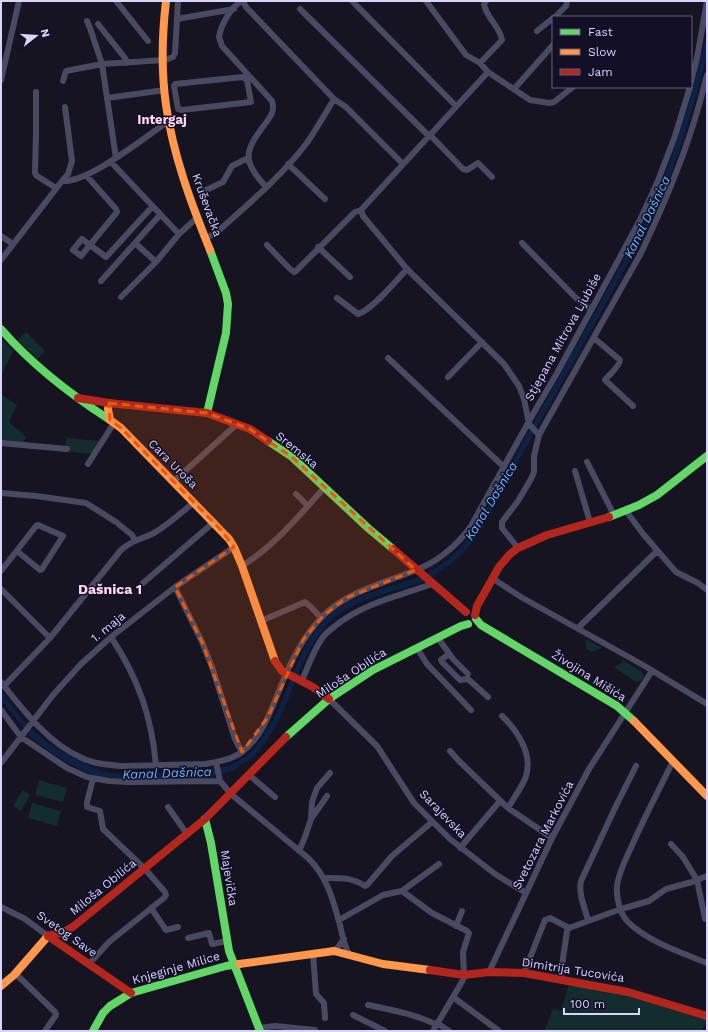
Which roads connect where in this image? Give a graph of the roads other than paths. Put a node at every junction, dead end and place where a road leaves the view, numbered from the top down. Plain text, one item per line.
1 (19, 1) edge
2 (116, 1) edge
3 (166, 1) edge
4 (178, 1) edge
5 (242, 1) edge
6 (352, 1) edge
7 (426, 1) edge
8 (486, 1) edge
9 (567, 1) edge
10 (707, 1) edge
11 (234, 8) junction
12 (300, 9) dead end
13 (556, 16) edge
14 (177, 19) junction
15 (552, 19) edge
16 (87, 21) dead end
17 (98, 24) dead end
18 (537, 30) dead end
19 (148, 41) dead end
20 (552, 46) edge
21 (163, 60) junction
22 (127, 62) junction
23 (480, 63) junction
24 (102, 64) junction
25 (488, 72) junction
26 (707, 75) edge
27 (692, 78) edge
28 (1, 80) edge
29 (63, 81) dead end
30 (572, 88) edge
31 (690, 88) edge
32 (514, 89) junction
33 (165, 90) junction
34 (36, 92) dead end
35 (108, 98) junction
36 (334, 99) junction
37 (456, 106) junction
38 (65, 107) dead end
39 (180, 110) junction
40 (168, 117) junction
41 (429, 136) junction
42 (116, 158) junction
43 (248, 158) junction
44 (111, 162) junction
45 (288, 164) junction
46 (403, 164) junction
47 (86, 175) junction
48 (492, 176) dead end
49 (62, 181) junction
50 (266, 187) junction
51 (56, 188) junction
52 (202, 192) dead end
53 (326, 199) dead end
54 (152, 207) junction
55 (361, 210) junction
56 (160, 215) junction
57 (198, 217) junction
58 (179, 234) junction
59 (1, 236) edge
60 (206, 238) junction
61 (135, 243) junction
62 (522, 243) dead end
63 (13, 244) junction
64 (267, 245) dead end
65 (318, 248) junction
66 (1, 260) edge
67 (156, 262) junction
68 (407, 269) junction
69 (350, 277) dead end
70 (101, 281) dead end
71 (121, 297) dead end
72 (337, 298) dead end
73 (591, 310) junction
74 (1, 329) edge
75 (594, 338) junction
76 (482, 342) junction
77 (388, 358) dead end
78 (448, 377) dead end
79 (78, 398) junction
80 (109, 403) junction
81 (633, 406) dead end
82 (207, 413) junction
83 (112, 422) junction
84 (237, 424) junction
85 (530, 425) junction
86 (538, 433) junction
87 (1, 442) edge
88 (67, 449) dead end
89 (707, 456) edge
90 (587, 462) dead end
91 (88, 464) dead end
92 (504, 467) junction
93 (575, 471) dead end
94 (174, 482) junction
95 (324, 488) junction
96 (1, 493) edge
97 (296, 494) dead end
98 (194, 502) junction
99 (308, 506) junction
100 (626, 511) junction
101 (614, 515) junction
102 (214, 522) junction
103 (590, 522) junction
104 (135, 540) junction
105 (234, 547) junction
106 (518, 548) junction
107 (17, 551) junction
108 (657, 551) junction
109 (242, 566) junction
110 (416, 570) junction
111 (1, 571) edge
112 (492, 578) junction
113 (143, 583) dead end
114 (430, 583) junction
115 (175, 587) junction
116 (1, 588) edge
117 (707, 590) edge
118 (321, 618) junction
119 (468, 618) junction
120 (261, 621) junction
121 (578, 628) junction
122 (111, 637) junction
123 (50, 638) junction
124 (438, 638) junction
125 (417, 648) junction
126 (449, 654) junction
127 (652, 671) junction
128 (287, 674) junction
129 (468, 674) dead end
130 (301, 681) junction
131 (3, 684) edge
132 (488, 697) dead end
133 (329, 699) junction
134 (707, 704) edge
135 (1, 710) edge
136 (471, 710) dead end
137 (625, 713) junction
138 (502, 716) dead end
139 (31, 723) junction
140 (22, 736) junction
141 (450, 750) dead end
142 (242, 752) junction
143 (673, 761) junction
144 (1, 763) edge
145 (216, 764) junction
146 (156, 766) junction
147 (636, 766) dead end
148 (330, 773) dead end
149 (249, 775) junction
150 (93, 779) junction
151 (220, 779) junction
152 (231, 794) junction
153 (327, 796) dead end
154 (707, 796) edge
155 (275, 797) dead end
156 (500, 802) junction
157 (168, 807) dead end
158 (508, 808) junction
159 (205, 819) junction
160 (311, 819) junction
161 (432, 822) junction
162 (187, 834) junction
163 (552, 838) junction
164 (671, 844) dead end
165 (460, 848) junction
166 (299, 850) junction
167 (439, 864) dead end
168 (144, 870) junction
169 (707, 876) edge
170 (324, 878) junction
171 (697, 880) junction
172 (402, 891) junction
173 (526, 893) junction
174 (151, 908) junction
175 (621, 909) junction
176 (2, 910) edge
177 (462, 911) dead end
178 (705, 919) dead end
179 (339, 920) junction
180 (588, 920) junction
181 (456, 926) junction
182 (178, 927) dead end
183 (569, 928) junction
184 (64, 932) junction
185 (188, 938) dead end
186 (45, 939) junction
187 (344, 939) junction
188 (227, 941) junction
189 (62, 946) junction
190 (334, 951) junction
191 (313, 953) junction
192 (349, 954) junction
193 (707, 963) edge
194 (89, 964) junction
195 (234, 965) junction
196 (489, 972) junction
197 (524, 973) junction
198 (16, 974) junction
199 (464, 975) junction
200 (560, 979) junction
201 (117, 984) junction
202 (1, 986) edge
203 (132, 993) junction
204 (453, 997) junction
205 (368, 1005) dead end
206 (110, 1006) junction
207 (353, 1015) dead end
208 (707, 1016) edge
209 (325, 1018) dead end
210 (437, 1024) junction
211 (260, 1029) edge
212 (315, 1030) dead end
213 (45, 1031) edge
214 (93, 1031) edge
215 (385, 1031) edge
216 (433, 1031) edge
217 (449, 1031) edge
218 (499, 1031) edge

1 - 28 street
2 - 19 street
3 - 21 street, Kruševačka
4 - 14 street
5 - 11 street
5 - 36 street
6 - 37 street
7 - 23 street
8 - 23 street
9 - 13 street
10 - 27 street
11 - 14 street
11 - 43 street
12 - 41 street
14 - 21 street
15 - 18 street
16 - 24 street
17 - 22 street
20 - 32 street
21 - 22 street
21 - 33 street, Kruševačka
22 - 24 street
23 - 25 street
24 - 29 street
24 - 35 street
25 - 32 street
25 - 37 street
26 - 75 street
30 - 32 street
31 - 73 street, Stjepana Mitrova Ljubiše
33 - 35 street
33 - 40 street, Kruševačka
34 - 51 street
35 - 42 street
36 - 45 street
36 - 46 street
37 - 41 street
38 - 49 street
39 - 39 street
39 - 40 street
40 - 42 street
40 - 57 street, Kruševačka
41 - 46 street
41 - 48 street
42 - 44 street
43 - 50 street
43 - 52 street, Kruševačka
44 - 47 street
44 - 54 street
45 - 50 street
45 - 53 street
46 - 55 street
47 - 49 street
47 - 54 street
49 - 51 street
50 - 60 street
51 - 63 street
54 - 56 street
55 - 65 street
55 - 68 street
56 - 58 street
56 - 61 street
57 - 58 street
57 - 60 street, Kruševačka
58 - 67 street
59 - 63 street
60 - 82 street, Kruševačka
61 - 67 street
61 - 70 street
62 - 73 street
63 - 66 street
64 - 65 street
65 - 69 street
67 - 71 street
68 - 72 street
68 - 76 street
73 - 85 street, Stjepana Mitrova Ljubiše
74 - 79 street
75 - 81 street
75 - 86 street
76 - 78 street
76 - 85 street
77 - 92 street
79 - 80 street, Sremska
79 - 83 street, Cara Uroša
80 - 82 street, Sremska
80 - 83 street
82 - 84 street, Sremska
83 - 91 street
83 - 94 street, Cara Uroša
84 - 94 street
84 - 95 street, Sremska
85 - 86 street
85 - 92 street, Stjepana Mitrova Ljubiše
86 - 106 street
87 - 88 street
89 - 100 street
90 - 101 street
92 - 110 street, Stjepana Mitrova Ljubiše
93 - 103 street
94 - 98 street, Cara Uroša
95 - 99 street
95 - 110 street, Sremska
96 - 104 street
97 - 99 street
98 - 102 street, Cara Uroša
98 - 104 street
99 - 109 street
100 - 101 street
100 - 108 street
101 - 103 street
102 - 105 street, Cara Uroša
102 - 113 street
103 - 106 street
104 - 123 street
105 - 109 street, Cara Uroša
105 - 115 street, 1. maja
106 - 112 street
107 - 107 street
107 - 111 street
108 - 117 street
108 - 121 street
109 - 120 street, Cara Uroša
110 - 114 street, Sremska
110 - 118 street, Stjepana Mitrova Ljubiše
112 - 119 street, Miloša Obilića
112 - 121 street
114 - 119 street, Sremska
114 - 130 street
115 - 122 street, 1. maja
115 - 142 street
116 - 123 street
118 - 120 street
118 - 128 street, Stjepana Mitrova Ljubiše
119 - 124 street, Miloša Obilića
119 - 137 street, Živojina Mišića
120 - 128 street, Cara Uroša
121 - 127 street
122 - 139 street, 1. maja
122 - 146 street
123 - 131 street
124 - 125 street, Miloša Obilića
124 - 126 street
125 - 133 street, Miloša Obilića
125 - 136 street
126 - 129 street
126 - 132 street
127 - 134 street
127 - 137 street, Svetozara Markovića
128 - 130 street, Cara Uroša
128 - 142 street, Stjepana Mitrova Ljubiše
130 - 133 street, Cara Uroša
131 - 139 street
133 - 149 street, Miloša Obilića
133 - 161 street, Sarajevska
135 - 140 street
137 - 143 street, Živojina Mišića
137 - 163 street, Svetozara Markovića
138 - 158 street
139 - 140 street, 1. maja
139 - 146 street
140 - 144 street, 1. maja
140 - 150 street
141 - 156 street
142 - 145 street
143 - 154 street, Živojina Mišića
143 - 175 street
145 - 146 street
145 - 151 street
147 - 180 street
148 - 160 street
149 - 152 street, Miloša Obilića
149 - 155 street
150 - 151 street
150 - 168 street
151 - 152 street
152 - 159 street, Miloša Obilića
152 - 166 street
153 - 160 street
156 - 158 street
156 - 165 street
157 - 162 street
158 - 163 street
159 - 162 street, Miloša Obilića
159 - 188 street, Majevička
160 - 166 street
161 - 165 street, Sarajevska
161 - 170 street
162 - 168 street, Miloša Obilića
163 - 173 street, Svetozara Markovića
164 - 171 street
165 - 173 street, Sarajevska
166 - 170 street
167 - 172 street
168 - 174 street
168 - 184 street, Miloša Obilića
169 - 171 street
170 - 179 street
171 - 175 street
171 - 178 street
172 - 179 street
172 - 181 street
173 - 196 street, Svetozara Markovića
174 - 182 street
174 - 194 street
175 - 180 street
175 - 193 street
176 - 186 street, Svetog Save
177 - 181 street
179 - 187 street
180 - 183 street
181 - 199 street
183 - 197 street
183 - 200 street
184 - 186 street, Miloša Obilića
184 - 189 street
185 - 188 street
186 - 189 street, Svetog Save
186 - 198 street
187 - 190 street
187 - 192 street
188 - 195 street, Majevička
189 - 194 street, Svetog Save
190 - 191 street, Dimitrija Tucovića
190 - 192 street, Dimitrija Tucovića
191 - 195 street, Dimitrija Tucovića
191 - 209 street
192 - 199 street, Dimitrija Tucovića
194 - 201 street, Svetog Save
195 - 203 street, Knjeginje Milice
195 - 211 street, Majevička
196 - 197 street, Dimitrija Tucovića
196 - 199 street, Dimitrija Tucovića
197 - 200 street, Dimitrija Tucovića
198 - 202 street
198 - 213 street
199 - 204 street
200 - 208 street, Dimitrija Tucovića
201 - 203 street, Svetog Save
201 - 206 street
203 - 206 street, Knjeginje Milice
204 - 210 street
204 - 218 street
205 - 210 street
206 - 214 street, Knjeginje Milice
207 - 215 street
210 - 216 street
210 - 217 street
211 - 212 street, Majevička

